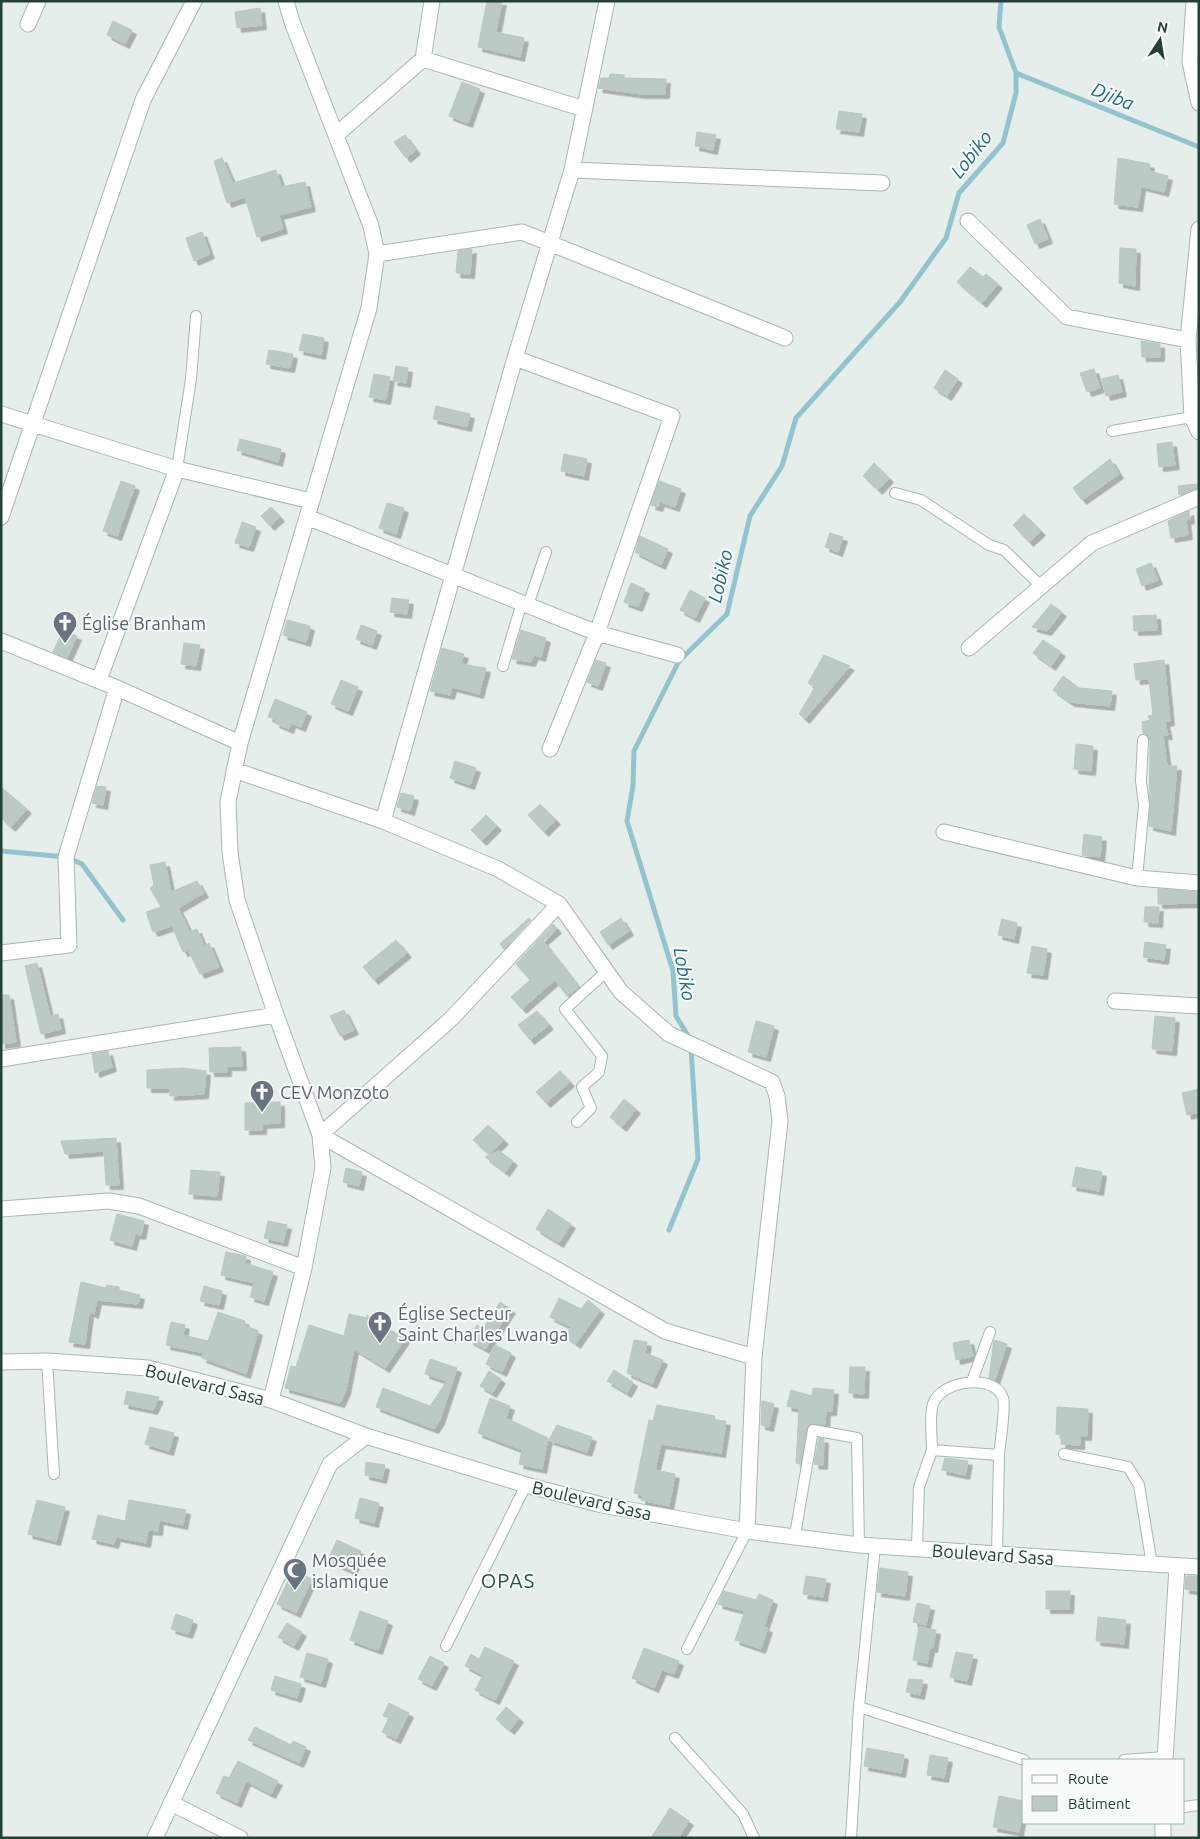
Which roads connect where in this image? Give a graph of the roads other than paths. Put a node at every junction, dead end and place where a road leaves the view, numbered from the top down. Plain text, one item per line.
1 (38, 1) edge
2 (194, 1) edge
3 (286, 1) edge
4 (432, 1) edge
5 (607, 1) edge
6 (1194, 1) edge
7 (28, 24) dead end
8 (422, 59) junction
9 (1195, 62) edge
10 (1199, 103) edge
11 (584, 109) junction
12 (336, 135) junction
13 (572, 170) junction
14 (882, 183) dead end
15 (968, 221) dead end
16 (1199, 230) edge
17 (549, 243) junction
18 (377, 254) junction
19 (196, 316) dead end
20 (785, 338) dead end
21 (1188, 340) junction
22 (515, 358) junction
23 (1, 414) edge
24 (1192, 417) junction
25 (32, 426) junction
26 (1112, 431) dead end
27 (1199, 432) edge
28 (177, 469) junction
29 (896, 493) dead end
30 (1199, 498) edge
31 (311, 501) junction
32 (1, 517) edge
33 (307, 518) junction
34 (546, 552) dead end
35 (453, 574) junction
36 (1041, 586) junction
37 (525, 603) junction
38 (597, 633) junction
39 (1, 641) edge
40 (969, 648) dead end
41 (677, 655) dead end
42 (503, 666) dead end
43 (99, 680) junction
44 (117, 688) junction
45 (1143, 740) dead end
46 (240, 743) junction
47 (550, 749) dead end
48 (234, 770) junction
49 (384, 821) junction
50 (944, 832) dead end
51 (1137, 878) junction
52 (1199, 883) edge
53 (559, 904) junction
54 (1, 953) edge
55 (607, 972) junction
56 (1115, 1002) dead end
57 (1199, 1006) edge
58 (276, 1015) junction
59 (1, 1059) edge
60 (577, 1122) dead end
61 (320, 1135) junction
62 (1, 1209) edge
63 (304, 1268) junction
64 (990, 1332) dead end
65 (754, 1357) junction
66 (47, 1361) junction
67 (1, 1362) edge
68 (972, 1381) junction
69 (271, 1400) junction
70 (366, 1436) junction
71 (932, 1450) junction
72 (1064, 1454) dead end
73 (999, 1455) junction
74 (54, 1474) dead end
75 (526, 1485) junction
76 (747, 1531) junction
77 (795, 1536) junction
78 (859, 1545) junction
79 (875, 1546) junction
80 (917, 1548) junction
81 (997, 1555) junction
82 (1152, 1565) junction
83 (1177, 1566) junction
84 (1199, 1567) edge
85 (446, 1646) dead end
86 (687, 1649) dead end
87 (859, 1707) junction
88 (675, 1738) dead end
89 (1022, 1759) edge
90 (1165, 1759) edge
91 (171, 1803) junction
92 (1199, 1805) edge
93 (1185, 1807) edge
94 (1163, 1824) edge
95 (155, 1838) edge
96 (240, 1838) edge
97 (754, 1838) edge
98 (851, 1838) edge
99 (1163, 1838) edge

1 - 7 street
2 - 25 street
3 - 12 street
4 - 8 street
5 - 11 street
6 - 9 street
8 - 11 street
8 - 12 street
9 - 10 street
11 - 13 street
12 - 18 street
13 - 14 street
13 - 17 street
15 - 21 street
16 - 21 street
17 - 18 street
17 - 20 street
17 - 22 street
18 - 31 street
19 - 28 lane
21 - 24 street
22 - 35 street
22 - 38 street
23 - 25 street
24 - 26 lane
24 - 27 street
25 - 28 street
25 - 32 street
28 - 31 street
28 - 43 street
29 - 36 lane
30 - 36 street
31 - 33 street
33 - 35 street
33 - 46 street
34 - 37 lane
35 - 37 street
35 - 49 street
36 - 40 street
37 - 38 street
37 - 42 lane
38 - 41 street
38 - 47 street
39 - 43 street
43 - 44 street
44 - 46 street
44 - 54 street
45 - 51 lane
46 - 48 street
48 - 49 street
48 - 58 street
49 - 53 street
50 - 51 street
51 - 52 street
53 - 55 street
53 - 61 street
55 - 60 lane
55 - 65 street
56 - 57 street
58 - 59 street
58 - 61 street
61 - 63 street
61 - 65 street
62 - 63 street
63 - 69 street
64 - 68 lane
65 - 76 street
66 - 67 street, Boulevard Sasa
66 - 69 street, Boulevard Sasa
66 - 74 lane
68 - 71 lane
68 - 73 lane
69 - 70 street, Boulevard Sasa
70 - 75 street, Boulevard Sasa
70 - 91 street
71 - 73 lane
71 - 80 lane
72 - 82 lane
73 - 81 lane
75 - 76 street, Boulevard Sasa
75 - 85 lane
76 - 77 street, Boulevard Sasa
76 - 86 lane
77 - 78 street, Boulevard Sasa
77 - 78 lane
78 - 79 street, Boulevard Sasa
79 - 80 street, Boulevard Sasa
79 - 87 lane
80 - 81 street, Boulevard Sasa
81 - 82 street, Boulevard Sasa
82 - 83 street, Boulevard Sasa
83 - 84 street, Boulevard Sasa
83 - 90 street
87 - 89 lane
87 - 98 lane
88 - 97 lane
91 - 95 street
91 - 96 street
92 - 93 lane
94 - 99 street

